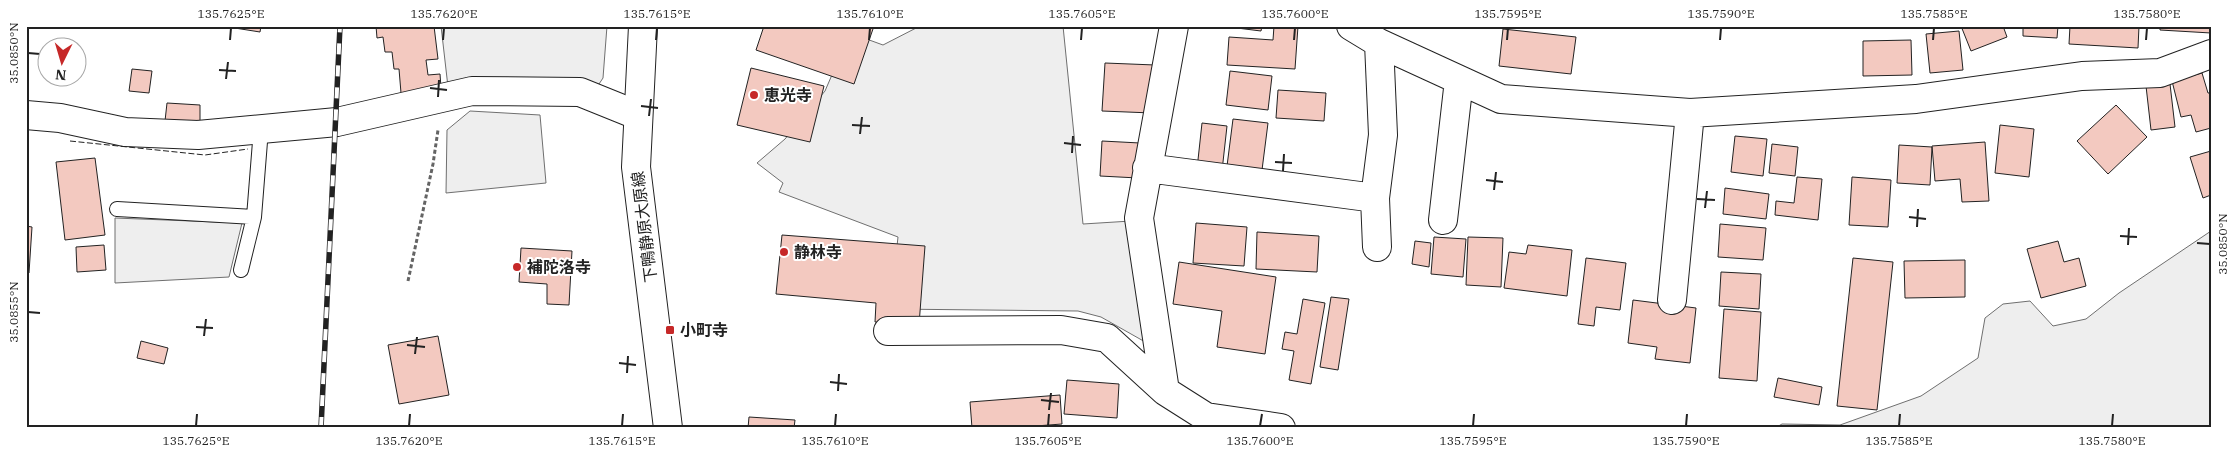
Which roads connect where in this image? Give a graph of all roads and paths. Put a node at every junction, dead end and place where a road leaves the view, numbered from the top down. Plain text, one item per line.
1 (643, 26) edge
2 (1174, 26) edge
3 (1351, 26) edge
4 (1379, 43) junction
5 (2211, 54) edge
6 (1459, 80) junction
7 (442, 97) junction
8 (1690, 113) junction
9 (26, 115) edge
10 (637, 115) junction
11 (261, 129) junction
12 (1147, 168) junction
13 (1375, 198) junction
14 (117, 209) dead end
15 (254, 217) junction
16 (1443, 220) dead end
17 (1377, 246) dead end
18 (241, 270) dead end
19 (408, 281) dead end
20 (1672, 300) dead end
21 (888, 331) dead end
22 (1165, 391) junction
23 (668, 428) edge
24 (1281, 428) edge

1 - 10 street, 下鴨静原大原線
2 - 12 street
3 - 4 street
4 - 6 street
4 - 13 street
5 - 8 street
6 - 8 street
6 - 16 street
7 - 10 street
7 - 11 street
7 - 19 path
8 - 20 street
9 - 11 street
10 - 23 street, 下鴨静原大原線
11 - 15 lane
12 - 13 street
12 - 22 street
13 - 17 street
14 - 15 lane
15 - 18 lane
21 - 22 street
22 - 24 street

